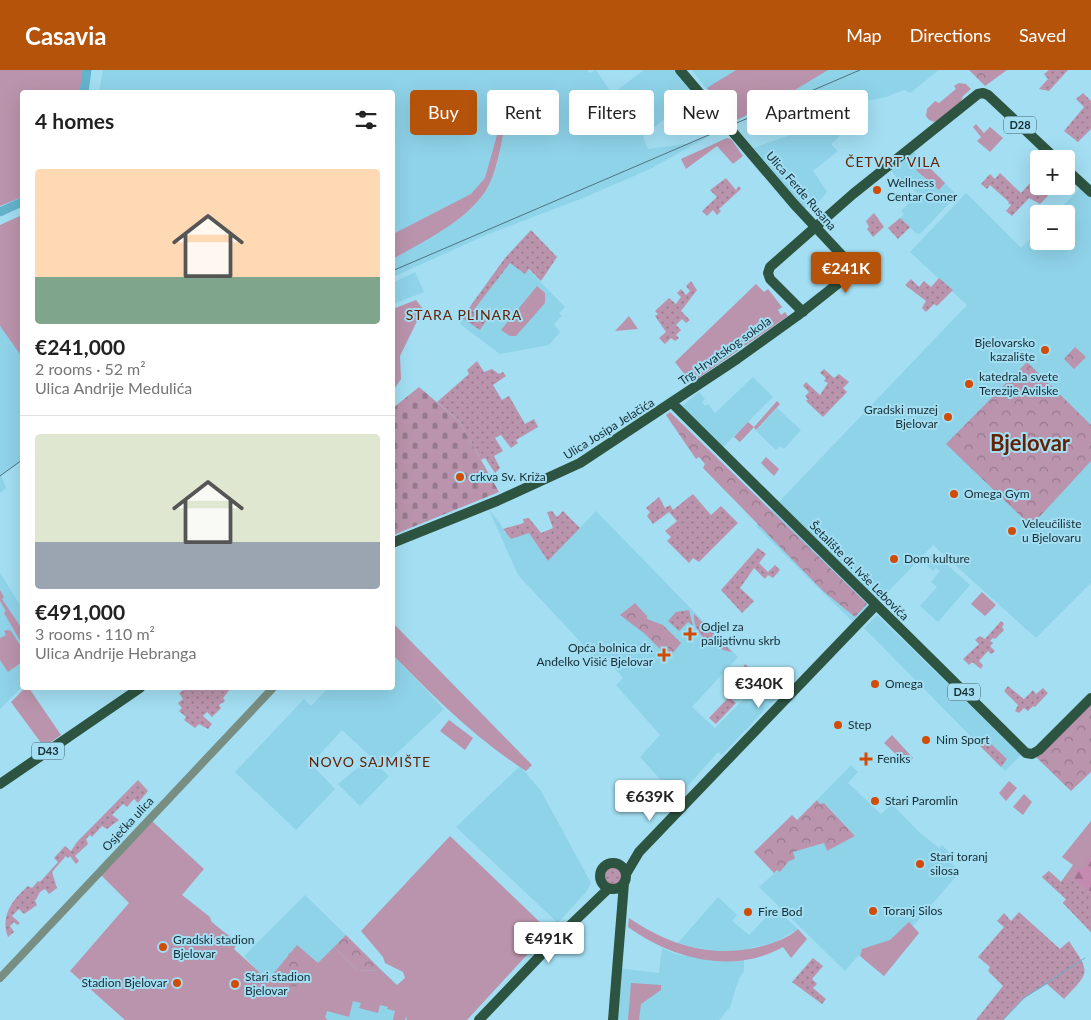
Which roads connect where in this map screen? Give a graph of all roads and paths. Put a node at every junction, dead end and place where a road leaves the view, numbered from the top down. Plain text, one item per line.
1 (680, 70) edge
2 (1046, 150) edge
3 (1075, 177) edge
4 (1091, 192) edge
5 (811, 229) junction
6 (850, 264) joint
7 (795, 305) junction
8 (803, 312) junction
9 (792, 319) junction
10 (673, 404) junction
11 (395, 542) edge
12 (876, 604) junction
13 (137, 690) edge
14 (271, 690) edge
15 (1091, 698) edge
16 (0, 784) edge
17 (639, 852) junction
18 (618, 864) junction
19 (626, 878) junction
20 (601, 881) junction
21 (611, 889) junction
22 (622, 901) junction
23 (558, 937) junction
24 (0, 978) edge
25 (479, 1020) edge
26 (613, 1020) edge

1 - 5 main road, Ulica Ferde Rusana
2 - 5 main road, D28
3 - 4 main road
5 - 6 main road, Ulica Ferde Rusana
5 - 7 main road
6 - 8 main road, Trg Hrvatskog sokola
7 - 8 main road
7 - 9 main road
8 - 9 main road, Trg Hrvatskog sokola
9 - 10 main road, Trg Hrvatskog sokola
10 - 11 main road, Ulica Josipa Jelačića
10 - 12 main road, Šetalište dr. Ivše Lebovića / D43
12 - 15 main road, Šetalište dr. Ivše Lebovića / D43
12 - 17 main road
13 - 16 main road, D43
14 - 24 street, Osječka ulica
17 - 18 main road
17 - 19 main road
18 - 19 main road
18 - 20 main road
19 - 21 main road
19 - 22 main road
20 - 21 main road
20 - 23 main road
21 - 22 main road
21 - 23 main road
22 - 26 main road
23 - 25 main road

